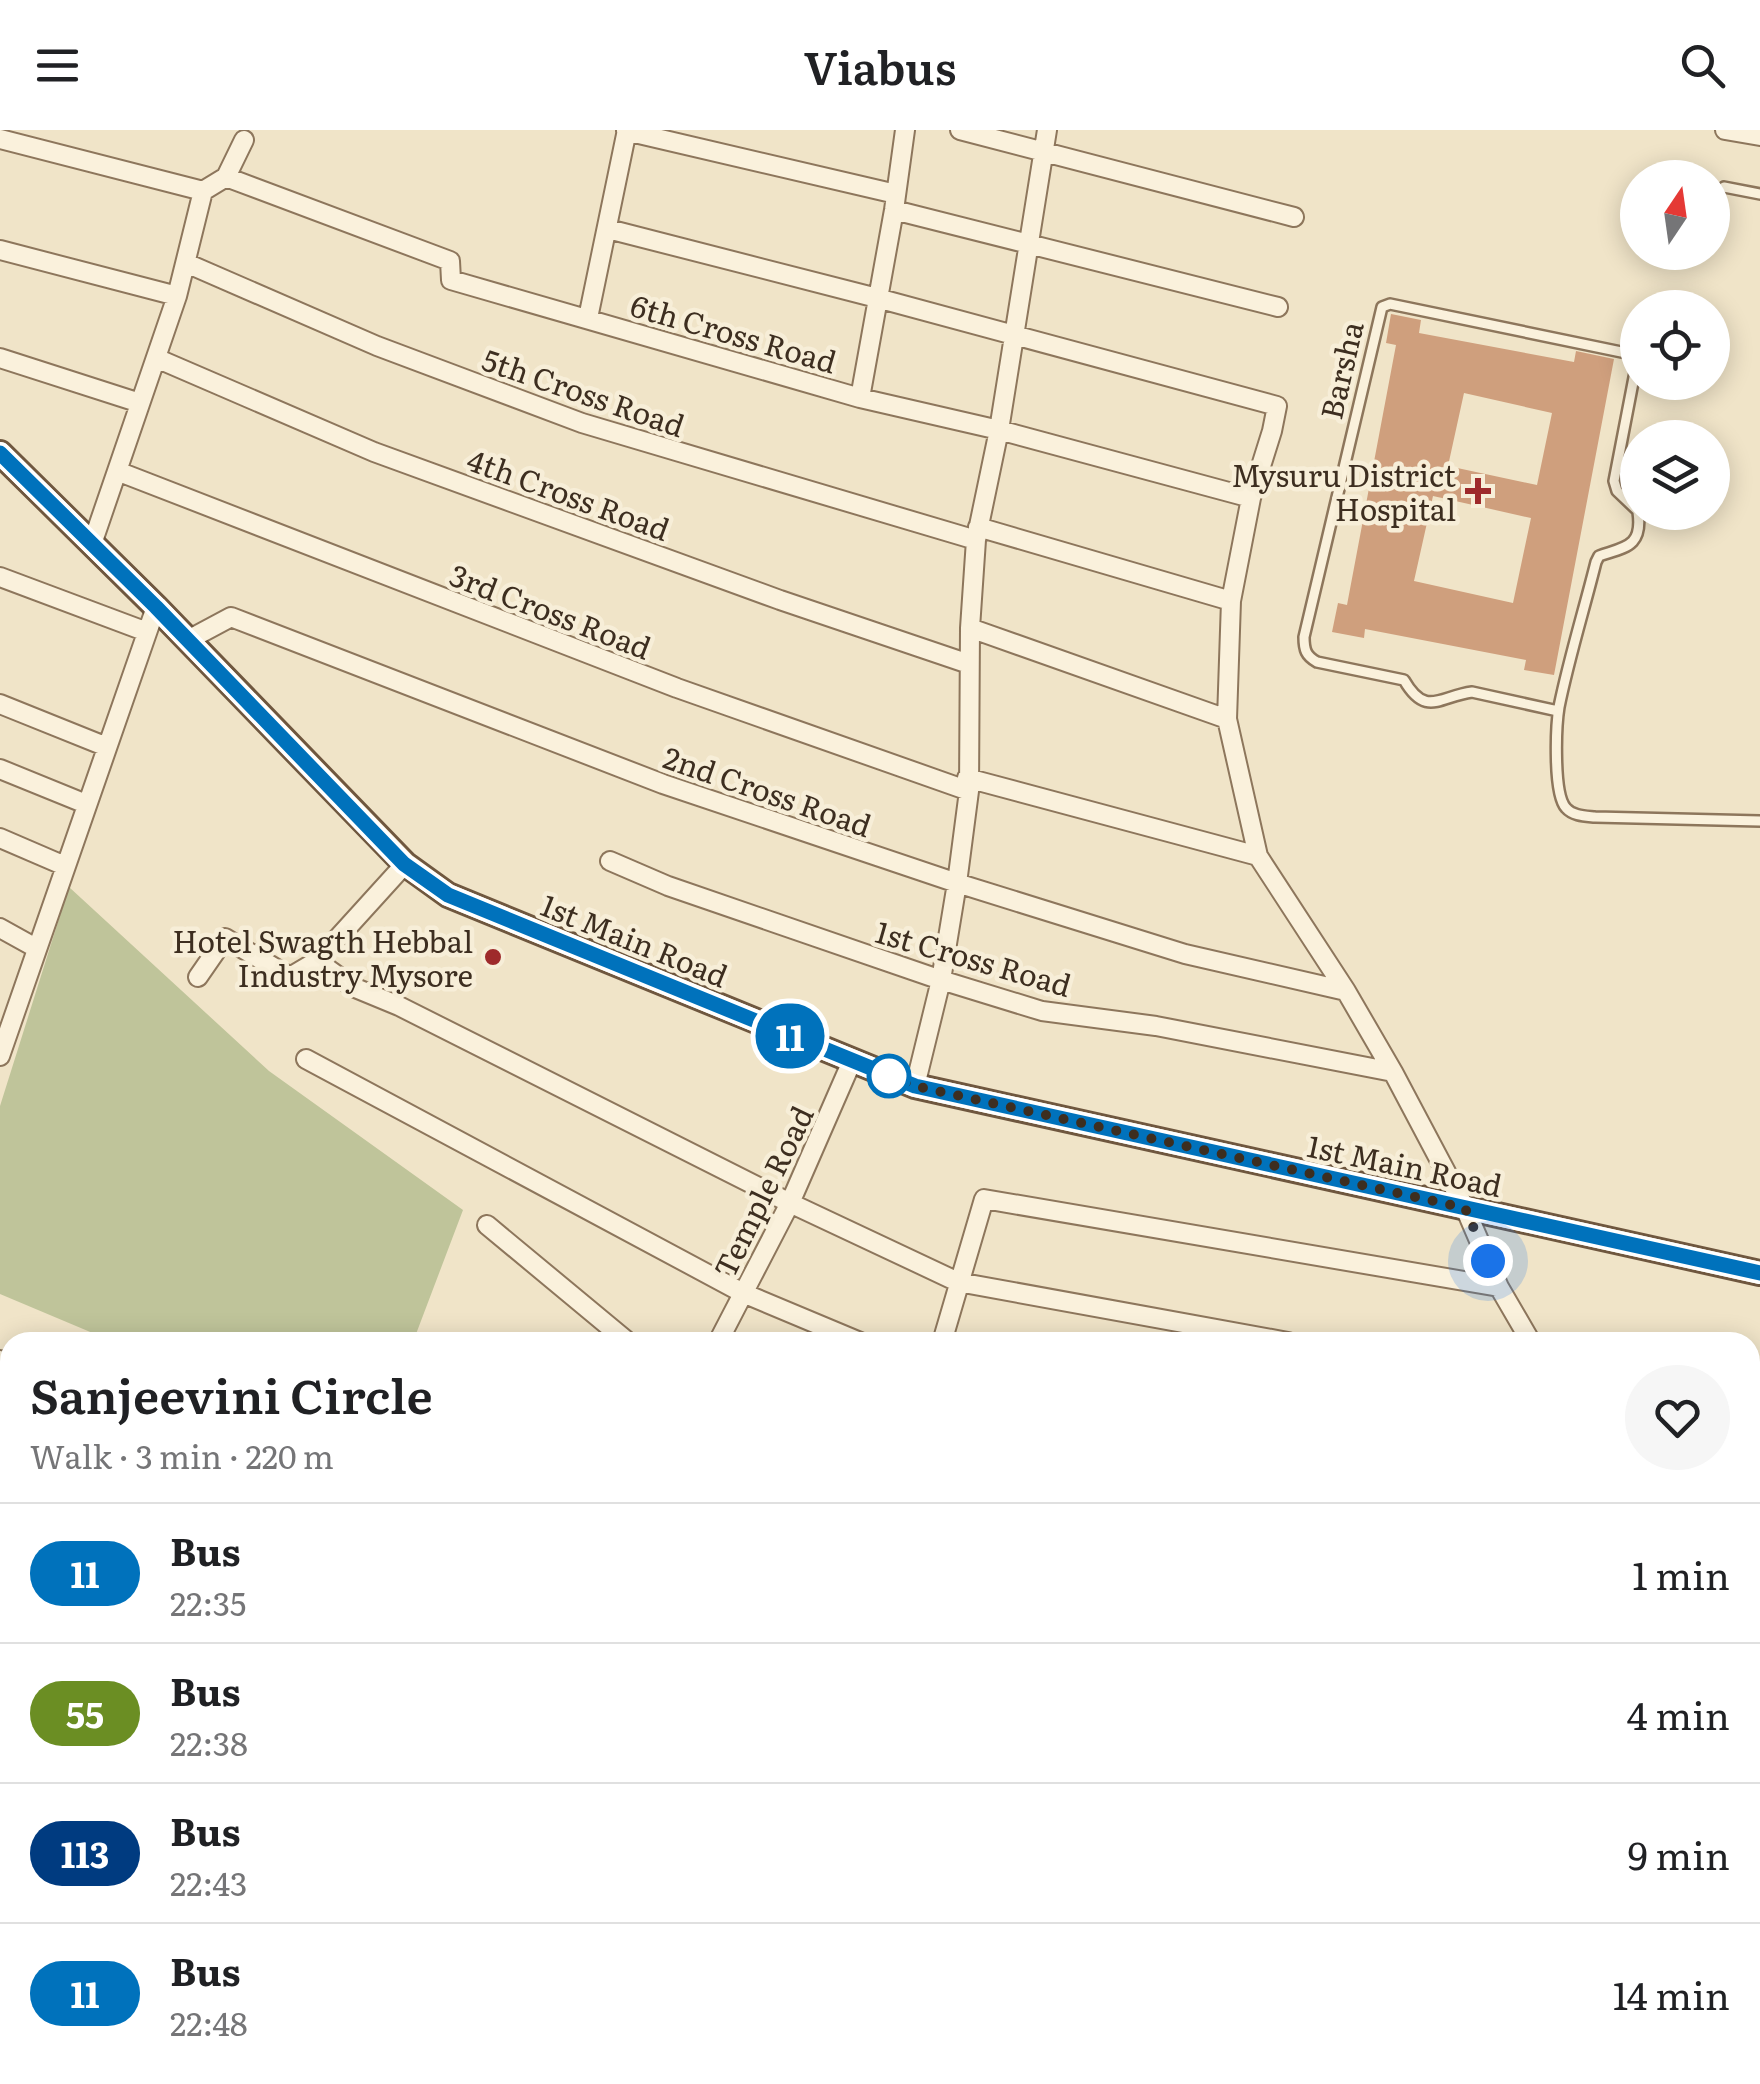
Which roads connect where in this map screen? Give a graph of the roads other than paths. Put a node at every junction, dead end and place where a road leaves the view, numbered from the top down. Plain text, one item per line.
1 (627, 130) edge
2 (905, 130) edge
3 (960, 130) edge
4 (1047, 130) edge
5 (1724, 130) edge
6 (1760, 136) edge
7 (0, 139) edge
8 (244, 140) dead end
9 (1043, 152) junction
10 (226, 178) junction
11 (1730, 188) edge
12 (203, 191) junction
13 (1760, 194) edge
14 (895, 202) junction
15 (1294, 217) dead end
16 (608, 229) junction
17 (1028, 244) junction
18 (0, 250) edge
19 (186, 263) junction
20 (176, 296) junction
21 (876, 298) junction
22 (1278, 308) dead end
23 (588, 318) junction
24 (1014, 336) junction
25 (0, 358) edge
26 (156, 358) junction
27 (860, 398) junction
28 (140, 403) junction
29 (1626, 420) edge
30 (999, 430) junction
31 (1620, 450) edge
32 (0, 453) edge
33 (117, 471) junction
34 (1620, 494) edge
35 (1251, 498) junction
36 (1638, 530) edge
37 (977, 533) junction
38 (92, 544) junction
39 (0, 577) edge
40 (1231, 601) junction
41 (156, 607) junction
42 (970, 628) junction
43 (148, 632) junction
44 (188, 640) junction
45 (970, 664) junction
46 (0, 704) edge
47 (1558, 711) junction
48 (1227, 719) junction
49 (107, 747) junction
50 (0, 769) edge
51 (968, 785) junction
52 (86, 804) junction
53 (1760, 821) edge
54 (0, 838) edge
55 (1258, 856) junction
56 (610, 861) dead end
57 (404, 864) junction
58 (64, 866) junction
59 (957, 883) junction
60 (0, 928) edge
61 (36, 948) junction
62 (317, 961) junction
63 (198, 977) dead end
64 (941, 980) junction
65 (1346, 991) junction
66 (4, 1030) edge
67 (0, 1056) edge
68 (306, 1058) dead end
69 (852, 1061) junction
70 (1393, 1072) junction
71 (915, 1086) junction
72 (790, 1203) junction
73 (1465, 1208) junction
74 (487, 1225) dead end
75 (1760, 1273) edge
76 (958, 1282) junction
77 (1499, 1287) junction
78 (743, 1293) junction
79 (616, 1332) edge
80 (723, 1332) edge
81 (836, 1332) edge
82 (945, 1332) edge
83 (1233, 1332) edge
84 (1525, 1332) edge

1 - 14 street
1 - 16 street
2 - 14 street
3 - 9 street
4 - 9 street
5 - 6 street
7 - 12 street
8 - 10 street
9 - 15 street
9 - 17 street
10 - 12 street
10 - 23 street, 6th Cross Road
11 - 13 lane
12 - 19 street
14 - 17 street
14 - 21 street
16 - 21 street
16 - 23 street
17 - 22 street
17 - 24 street
18 - 20 street
19 - 20 street
19 - 37 street, 5th Cross Road
20 - 26 street
21 - 24 street
21 - 27 street
23 - 27 street, 6th Cross Road
24 - 30 street
24 - 35 street
25 - 28 street
26 - 28 street
26 - 45 street, 4th Cross Road
27 - 30 street, 6th Cross Road
28 - 33 street
29 - 47 lane, Barsha
30 - 35 street, 6th Cross Road
30 - 37 street
31 - 34 lane, Barsha
32 - 38 street, 1st Main Road
33 - 38 street
33 - 51 street, 3rd Cross Road
35 - 40 street
36 - 47 lane, Barsha
37 - 40 street, 5th Cross Road
37 - 42 street
38 - 41 street, 1st Main Road
39 - 43 street
40 - 48 street
41 - 43 street
41 - 44 street, 1st Main Road
42 - 45 street
42 - 48 street
43 - 49 street
44 - 57 street, 1st Main Road
44 - 59 street, 2nd Cross Road
45 - 51 street
46 - 49 street
47 - 53 lane, Barsha
48 - 55 street
49 - 52 street
50 - 52 street
51 - 55 street, 3rd Cross Road
51 - 59 street
52 - 58 street
54 - 58 street
55 - 65 street
56 - 64 street, 1st Cross Road
57 - 62 street
57 - 69 street, 1st Main Road
58 - 61 street
59 - 64 street
59 - 65 street, 2nd Cross Road
60 - 61 street
61 - 66 street
62 - 63 street
62 - 72 street
64 - 70 street, 1st Cross Road
64 - 71 street
65 - 70 street
66 - 67 street
68 - 78 street
69 - 71 street, 1st Main Road
69 - 72 street, Temple Road
70 - 73 street
71 - 73 street, 1st Main Road
72 - 76 street
72 - 78 street, Temple Road
73 - 75 street, 1st Main Road
73 - 77 street
74 - 79 street
76 - 77 street
76 - 82 street
76 - 83 street
77 - 84 street
78 - 80 street, Temple Road
78 - 81 street

